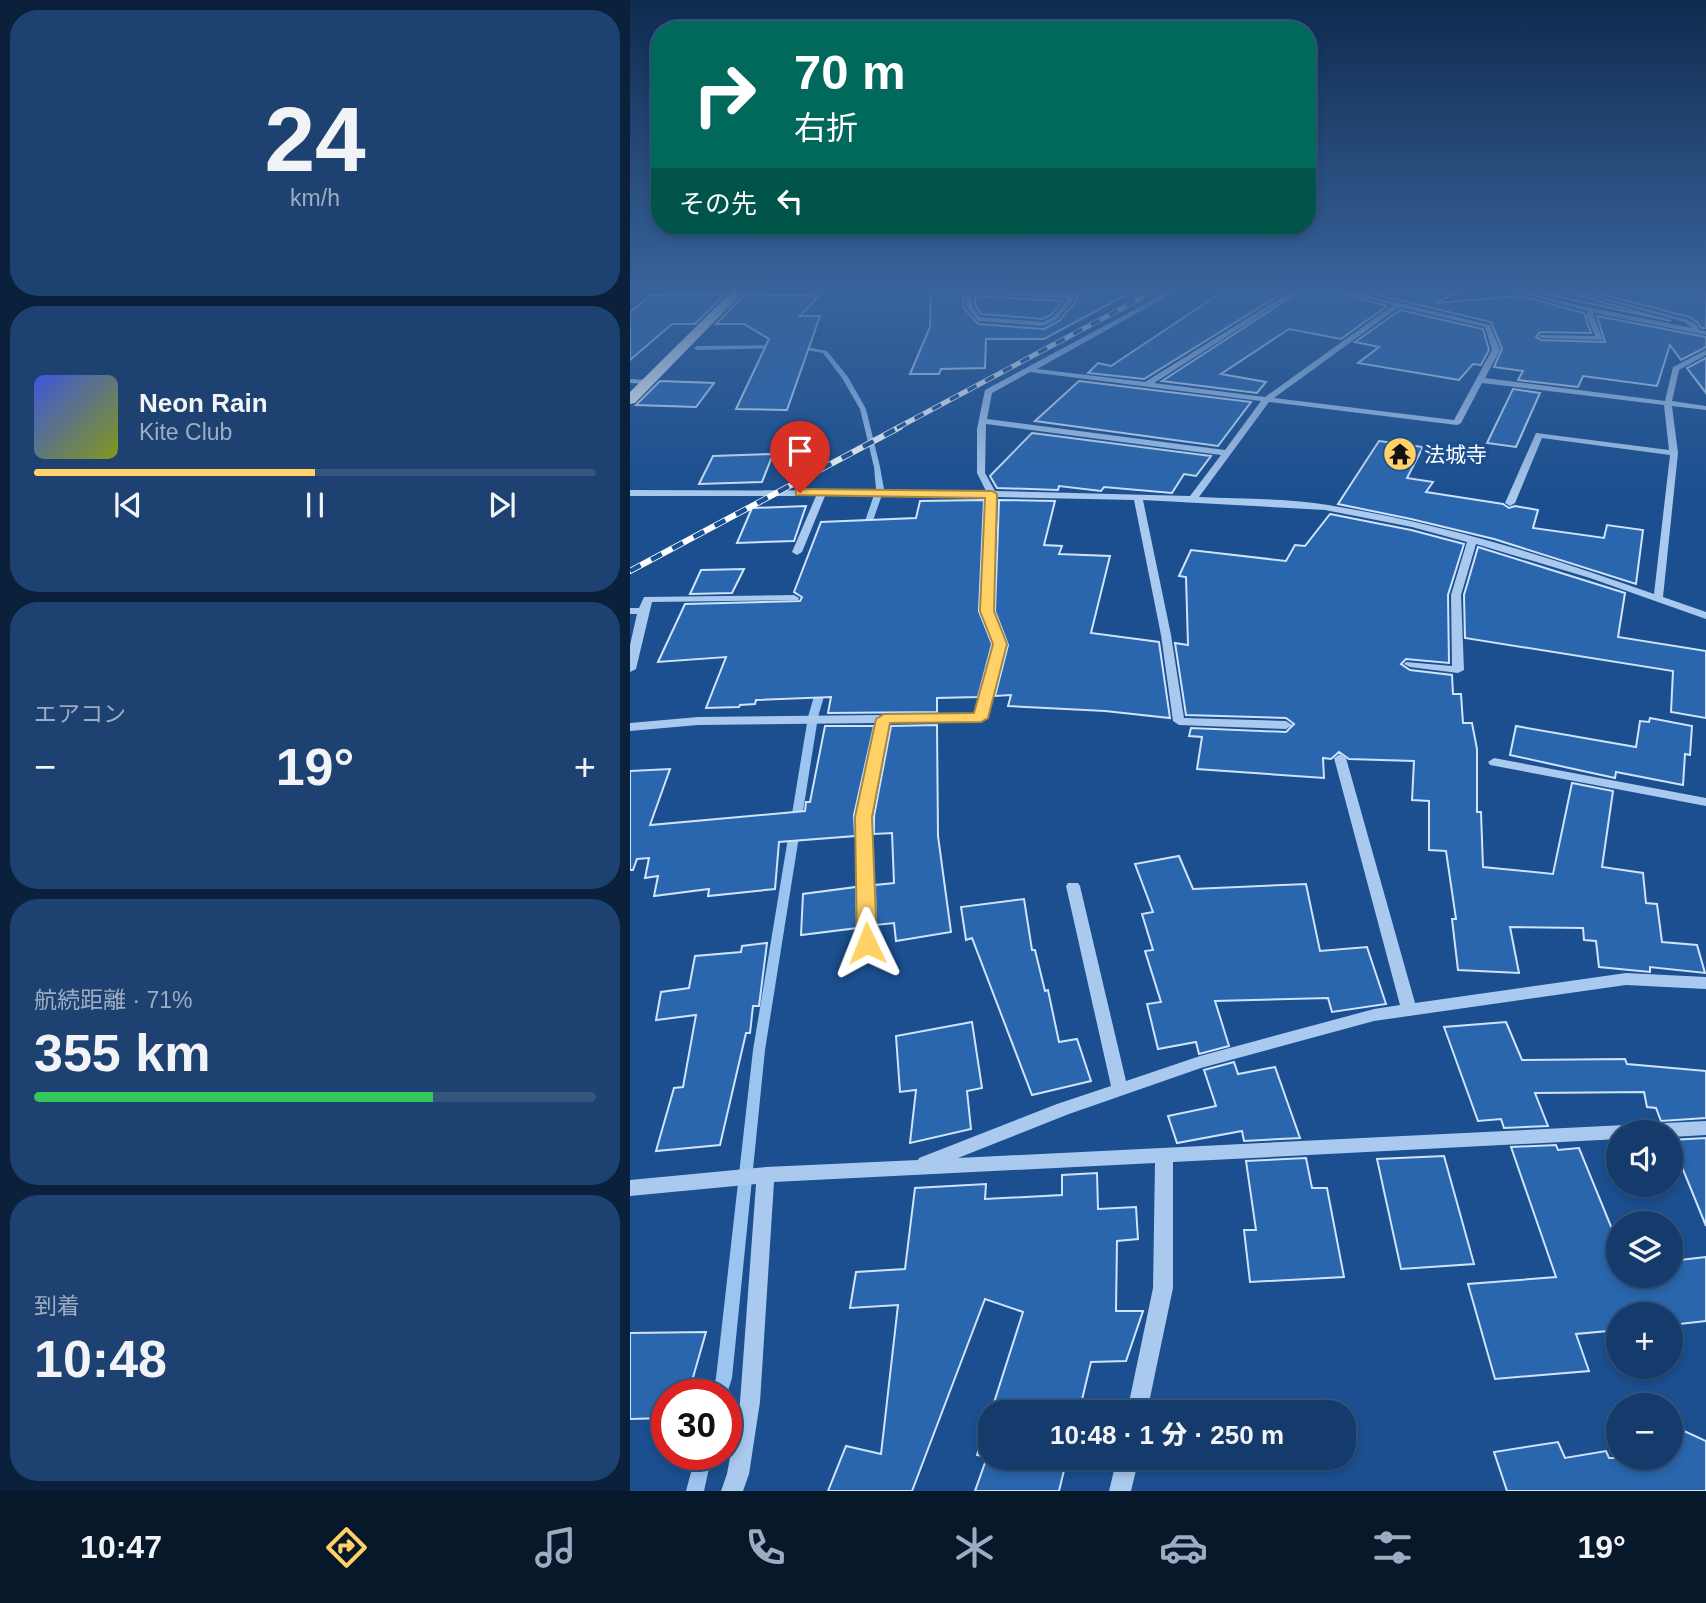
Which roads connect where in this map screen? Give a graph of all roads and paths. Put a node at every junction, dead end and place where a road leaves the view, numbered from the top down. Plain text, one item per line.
1 (671, 358) edge
2 (1053, 358) edge
3 (1188, 358) edge
4 (1323, 358) edge
5 (1492, 358) edge
6 (1696, 358) edge
7 (1030, 370) junction
8 (1479, 380) junction
9 (630, 381) edge
10 (647, 382) junction
11 (1146, 384) junction
12 (1267, 398) junction
13 (630, 400) edge
14 (1668, 403) junction
15 (1706, 408) edge
16 (983, 421) junction
17 (1227, 453) junction
18 (1674, 453) junction
19 (630, 493) edge
20 (822, 493) junction
21 (992, 494) junction
22 (1138, 498) junction
23 (1192, 499) junction
24 (1510, 503) dead end
25 (1472, 541) junction
26 (797, 552) dead end
27 (794, 598) dead end
28 (1658, 600) junction
29 (630, 611) edge
30 (643, 611) junction
31 (1706, 616) edge
32 (1410, 664) dead end
33 (630, 669) edge
34 (884, 719) junction
35 (1286, 725) dead end
36 (630, 727) edge
37 (1340, 758) dead end
38 (1494, 762) dead end
39 (1706, 802) edge
40 (1073, 886) dead end
41 (867, 943) dead end
42 (1706, 983) edge
43 (1409, 1010) junction
44 (1119, 1090) junction
45 (1706, 1128) edge
46 (1683, 1129) edge
47 (1606, 1133) edge
48 (1164, 1155) junction
49 (914, 1168) junction
50 (761, 1175) junction
51 (630, 1188) edge
52 (1140, 1400) edge
53 (1125, 1470) edge
54 (732, 1491) edge
55 (1121, 1491) edge

1 - 10 highway
2 - 7 street
3 - 11 street
4 - 12 street
5 - 8 street
6 - 14 street
7 - 11 street
7 - 16 street
8 - 12 street
8 - 14 street
9 - 10 street
10 - 13 highway
11 - 12 street
12 - 17 street
14 - 15 street
14 - 18 street
16 - 17 street
16 - 21 street
17 - 23 street
18 - 24 street
18 - 28 street
19 - 20 street
20 - 21 street
20 - 26 street
21 - 22 street
21 - 34 street
22 - 23 street
22 - 35 street
23 - 25 street
25 - 28 street
25 - 32 street
27 - 30 street
28 - 31 street
29 - 30 street
30 - 33 street
34 - 36 street
34 - 41 street
37 - 43 street
38 - 39 street
40 - 44 street
42 - 43 street
43 - 44 street
44 - 49 street
45 - 46 street
47 - 48 street
48 - 49 street
48 - 52 street
49 - 50 street
50 - 51 street
50 - 54 street
53 - 55 street

